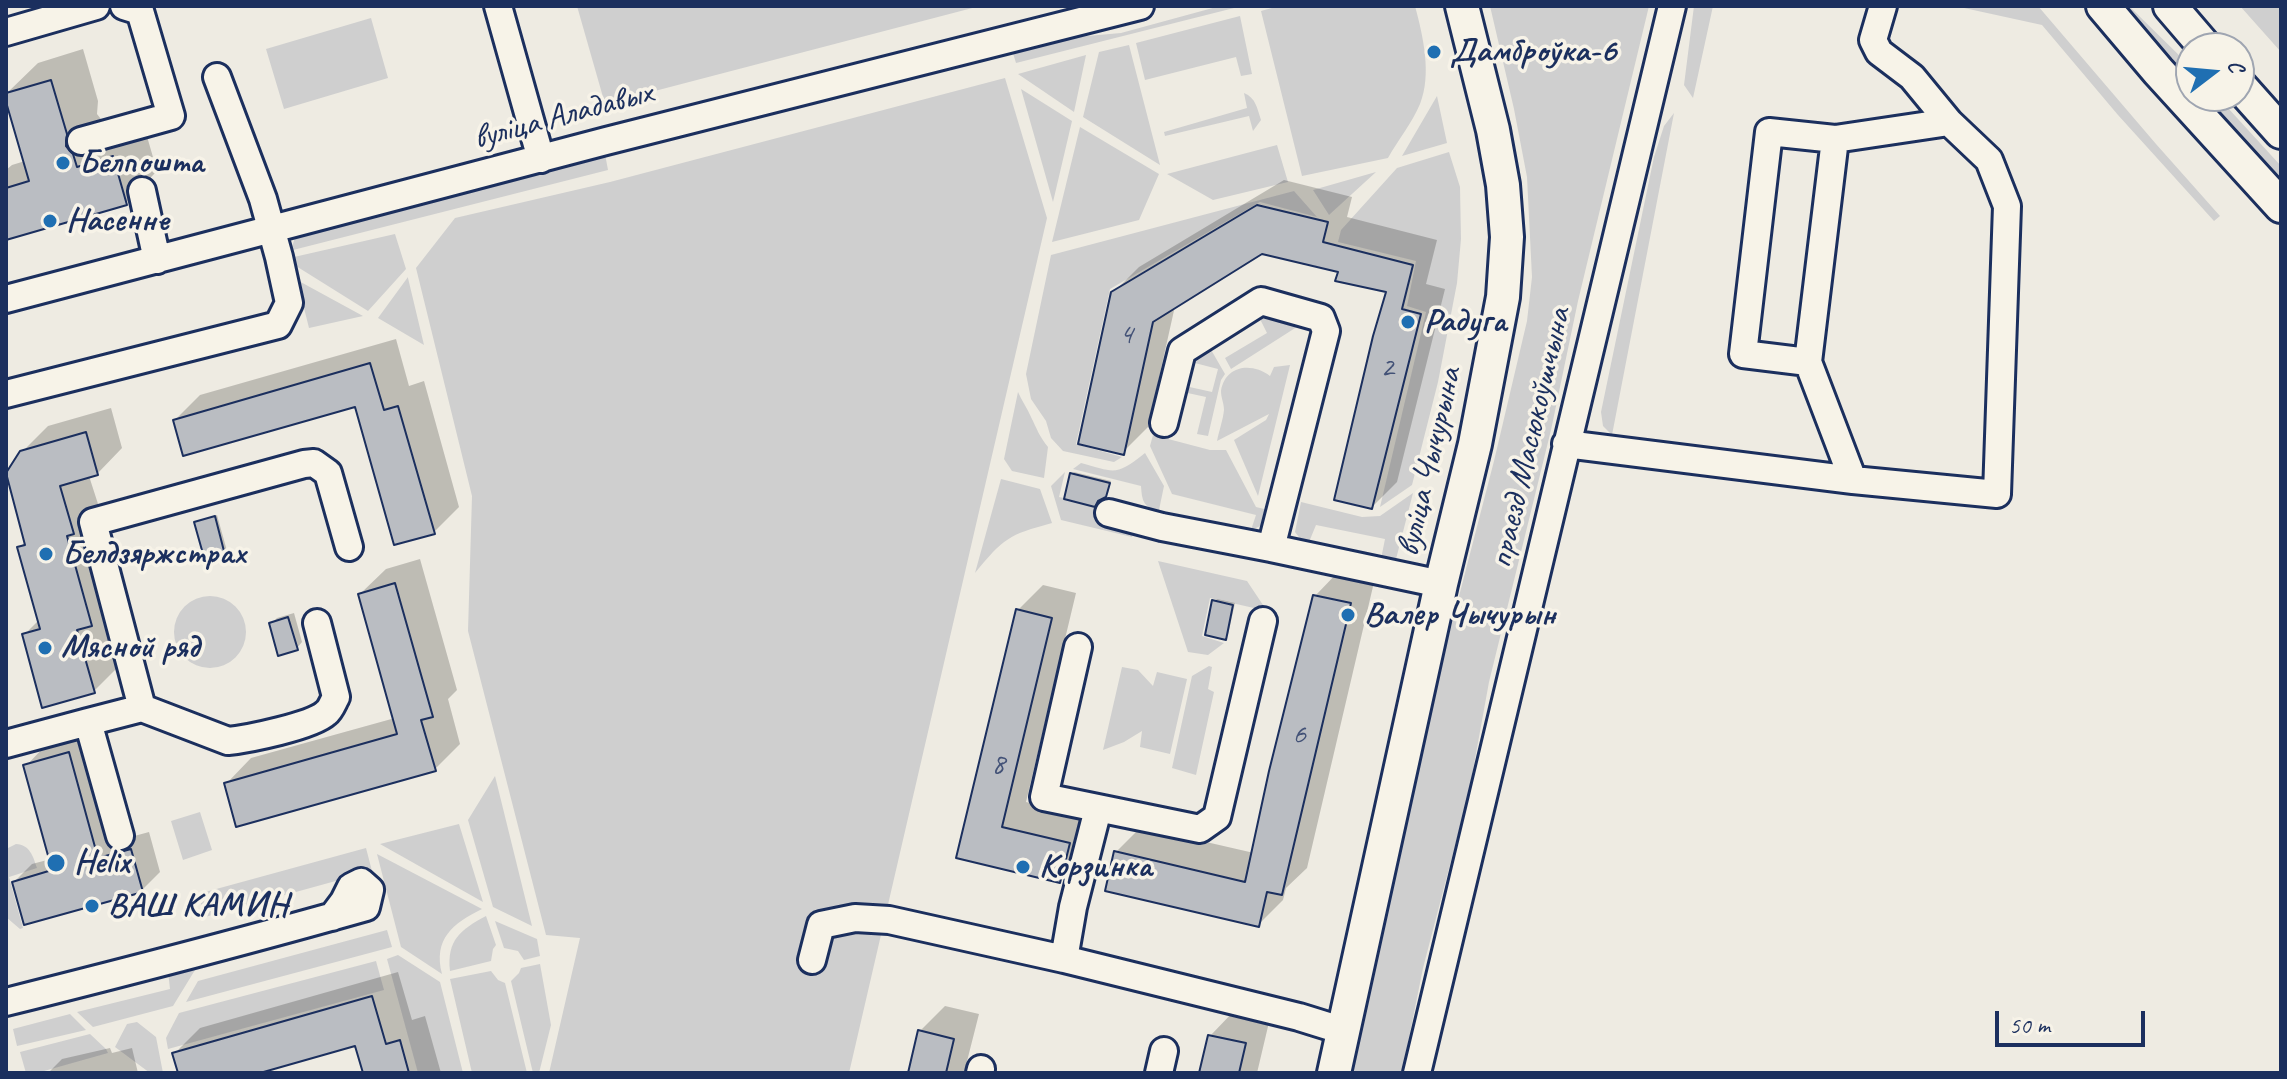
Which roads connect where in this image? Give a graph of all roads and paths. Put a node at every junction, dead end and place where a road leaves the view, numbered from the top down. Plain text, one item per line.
1 (96, 6) edge
2 (124, 6) edge
3 (498, 6) edge
4 (1140, 6) edge
5 (1462, 6) edge
6 (1672, 6) edge
7 (1883, 6) edge
8 (2103, 6) edge
9 (2170, 6) edge
10 (6, 32) edge
11 (2192, 32) edge
12 (217, 77) dead end
13 (2255, 103) edge
14 (1949, 122) junction
15 (2281, 132) edge
16 (1835, 139) junction
17 (81, 141) dead end
18 (541, 159) junction
19 (142, 191) dead end
20 (2281, 206) edge
21 (272, 230) junction
22 (157, 260) junction
23 (6, 299) edge
24 (1808, 362) junction
25 (6, 394) edge
26 (1164, 423) dead end
27 (1566, 444) junction
28 (1853, 480) junction
29 (1109, 513) dead end
30 (349, 547) dead end
31 (1271, 548) junction
32 (1441, 584) junction
33 (1263, 621) dead end
34 (317, 623) dead end
35 (1078, 647) dead end
36 (142, 708) junction
37 (88, 722) junction
38 (6, 744) edge
39 (1098, 809) junction
40 (120, 836) dead end
41 (332, 917) dead end
42 (1064, 959) junction
43 (812, 960) dead end
44 (6, 1002) edge
45 (1344, 1031) junction
46 (1334, 1073) edge
47 (1417, 1073) edge

1 - 10 street
2 - 17 street
3 - 18 street
4 - 18 street, вуліца Аладавых
5 - 32 main road, вуліца Чычурына
6 - 27 street, праезд Масюкоўшчына
7 - 14 street
8 - 20 main road
9 - 11 main road
12 - 21 street
13 - 15 main road
14 - 16 street
14 - 28 street
16 - 24 street
16 - 24 street
18 - 21 street, вуліца Аладавых
19 - 22 street
21 - 22 street, вуліца Аладавых
21 - 25 street
22 - 23 street, вуліца Аладавых
24 - 28 street
26 - 31 street
27 - 28 street
27 - 47 street, праезд Масюкоўшчына
29 - 31 street
30 - 36 street
31 - 32 street
32 - 45 main road, вуліца Чычурына
33 - 39 street
34 - 36 street
35 - 39 street
36 - 37 street
37 - 38 street
37 - 40 street
39 - 42 street
41 - 44 street
42 - 43 street
42 - 45 street
45 - 46 main road, вуліца Чычурына

